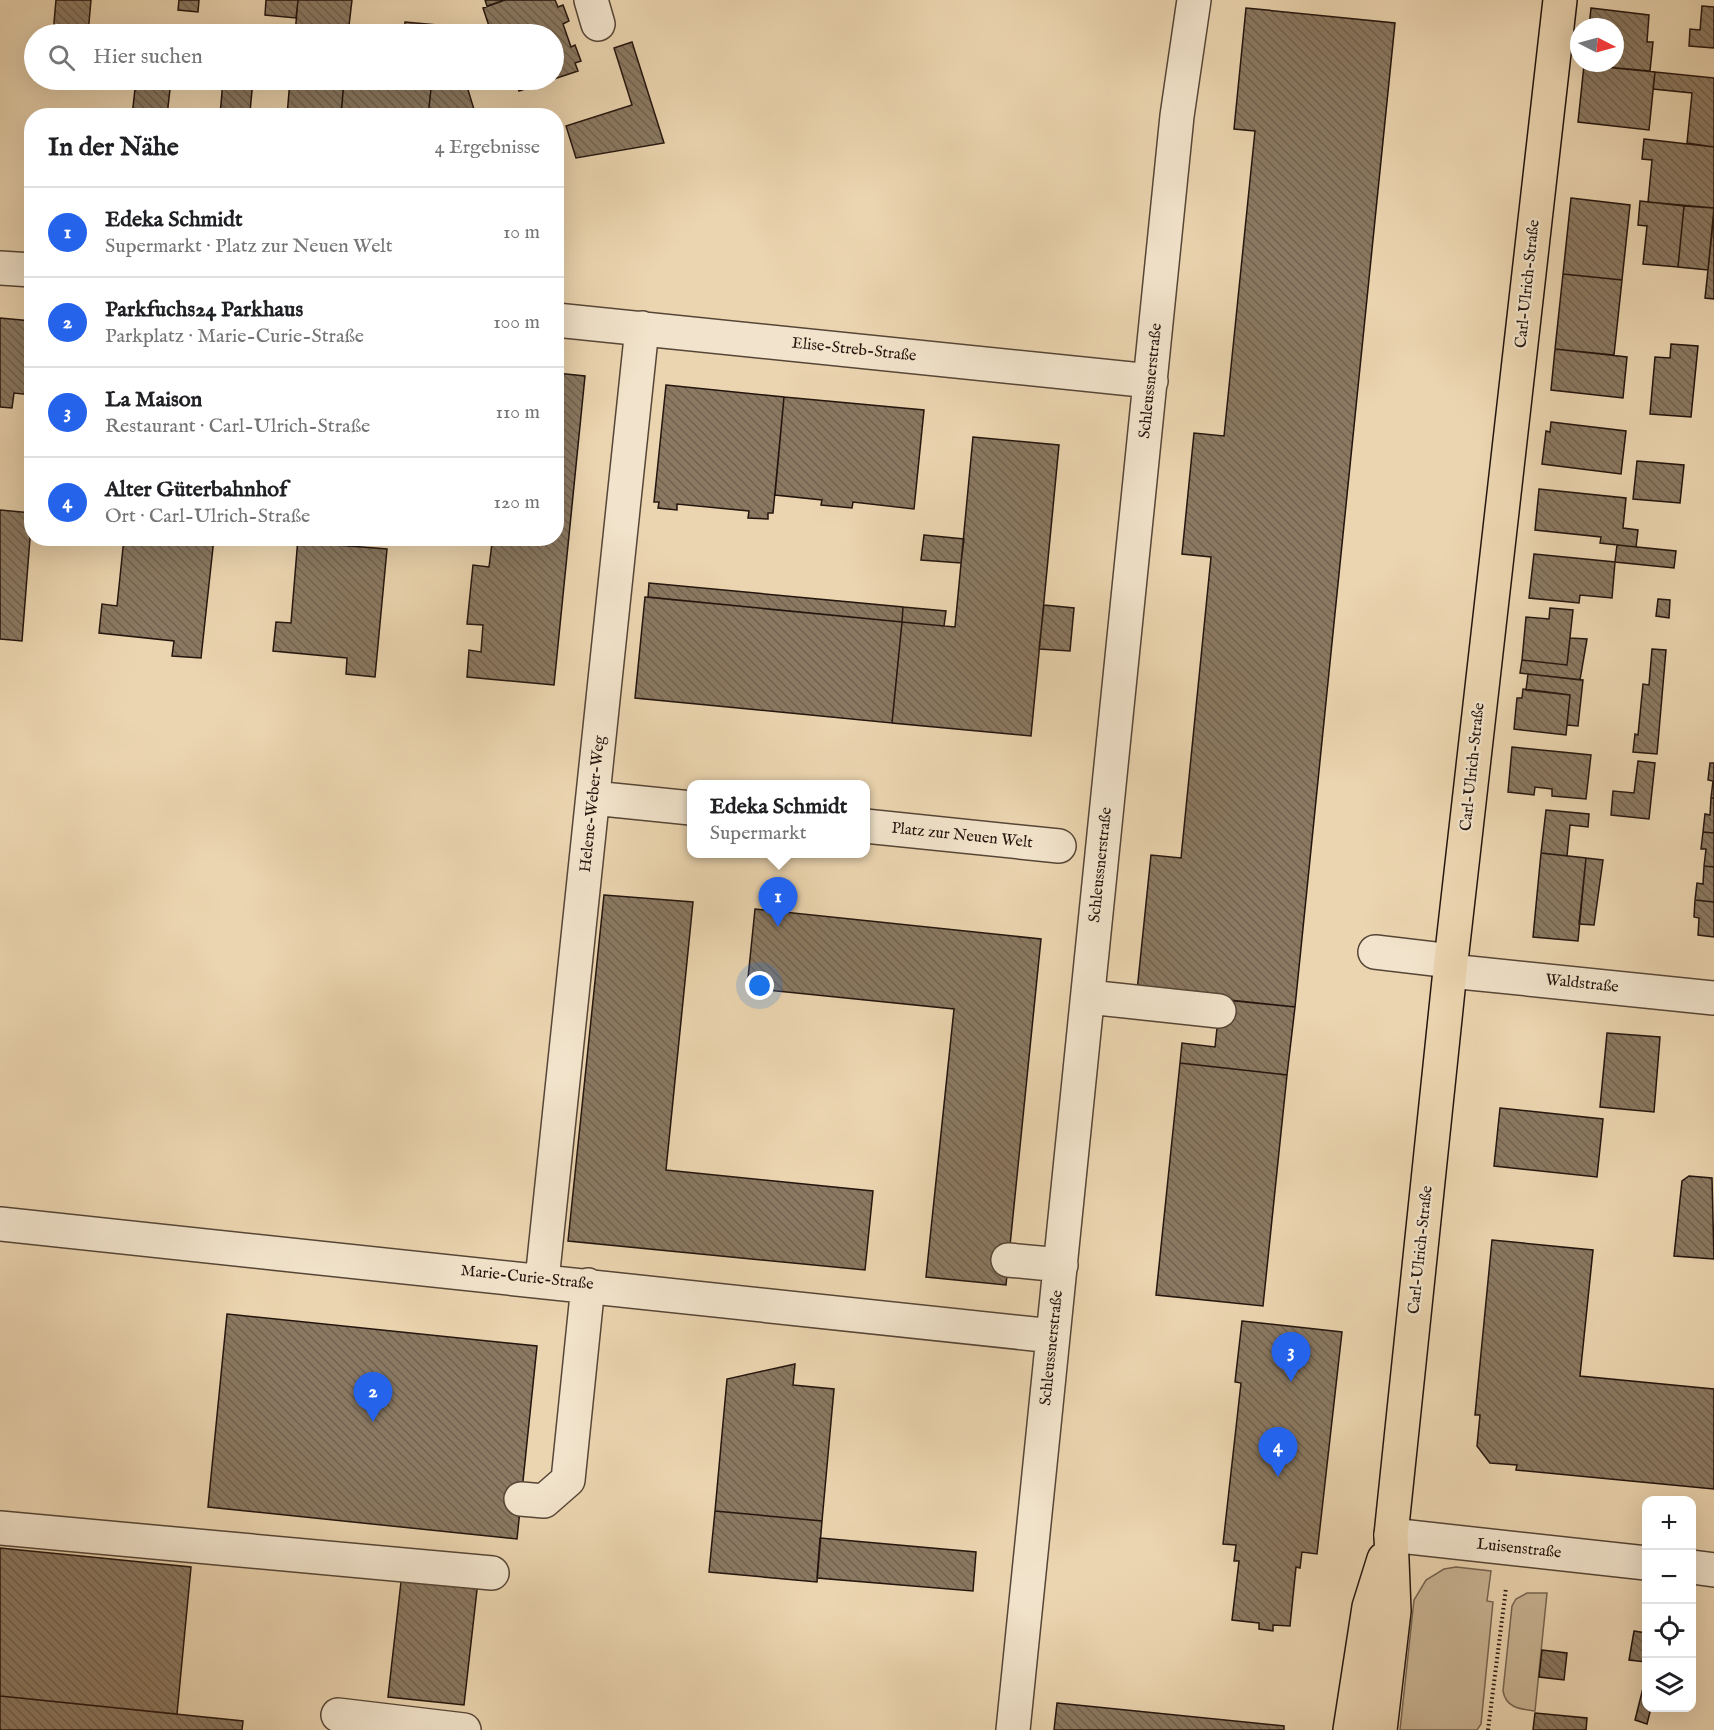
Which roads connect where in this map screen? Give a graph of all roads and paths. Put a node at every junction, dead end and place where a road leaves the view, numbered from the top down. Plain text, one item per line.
1 (1194, 0) edge
2 (1560, 0) edge
3 (0, 267) edge
4 (24, 269) edge
5 (564, 321) edge
6 (642, 328) junction
7 (1151, 381) junction
8 (593, 798) junction
9 (687, 808) edge
10 (870, 827) edge
11 (1059, 846) dead end
12 (1375, 952) dead end
13 (1450, 966) junction
14 (1714, 998) edge
15 (1087, 1008) junction
16 (1217, 1022) dead end
17 (0, 1224) edge
18 (1008, 1260) dead end
19 (1061, 1265) junction
20 (542, 1280) junction
21 (588, 1284) junction
22 (1053, 1335) junction
23 (521, 1498) dead end
24 (0, 1528) edge
25 (1391, 1534) junction
26 (1642, 1562) edge
27 (1696, 1568) edge
28 (1714, 1570) edge
29 (492, 1573) dead end
30 (1506, 1588) dead end
31 (338, 1716) dead end
32 (464, 1730) edge
33 (1013, 1730) edge
34 (1350, 1730) edge
35 (1380, 1730) edge
36 (1488, 1730) edge

1 - 7 street, Schleussnerstraße
2 - 13 main road, Carl-Ulrich-Straße
3 - 4 street
5 - 6 street, Elise-Streb-Straße
6 - 7 street, Elise-Streb-Straße
6 - 8 street, Helene-Weber-Weg
7 - 15 street, Schleussnerstraße
8 - 9 street
8 - 20 street, Helene-Weber-Weg
10 - 11 street, Platz zur Neuen Welt
12 - 13 street, Waldstraße
13 - 14 street, Waldstraße
13 - 25 main road, Carl-Ulrich-Straße
15 - 16 street
15 - 19 street, Schleussnerstraße
17 - 20 street, Marie-Curie-Straße
18 - 19 street
19 - 22 street, Schleussnerstraße
20 - 21 street, Marie-Curie-Straße
21 - 22 street, Marie-Curie-Straße
21 - 23 street
22 - 33 street, Schleussnerstraße
24 - 29 street
25 - 26 street, Luisenstraße
25 - 34 main road, Carl-Ulrich-Straße
25 - 35 main road, Carl-Ulrich-Straße
27 - 28 street
30 - 36 path
31 - 32 street

